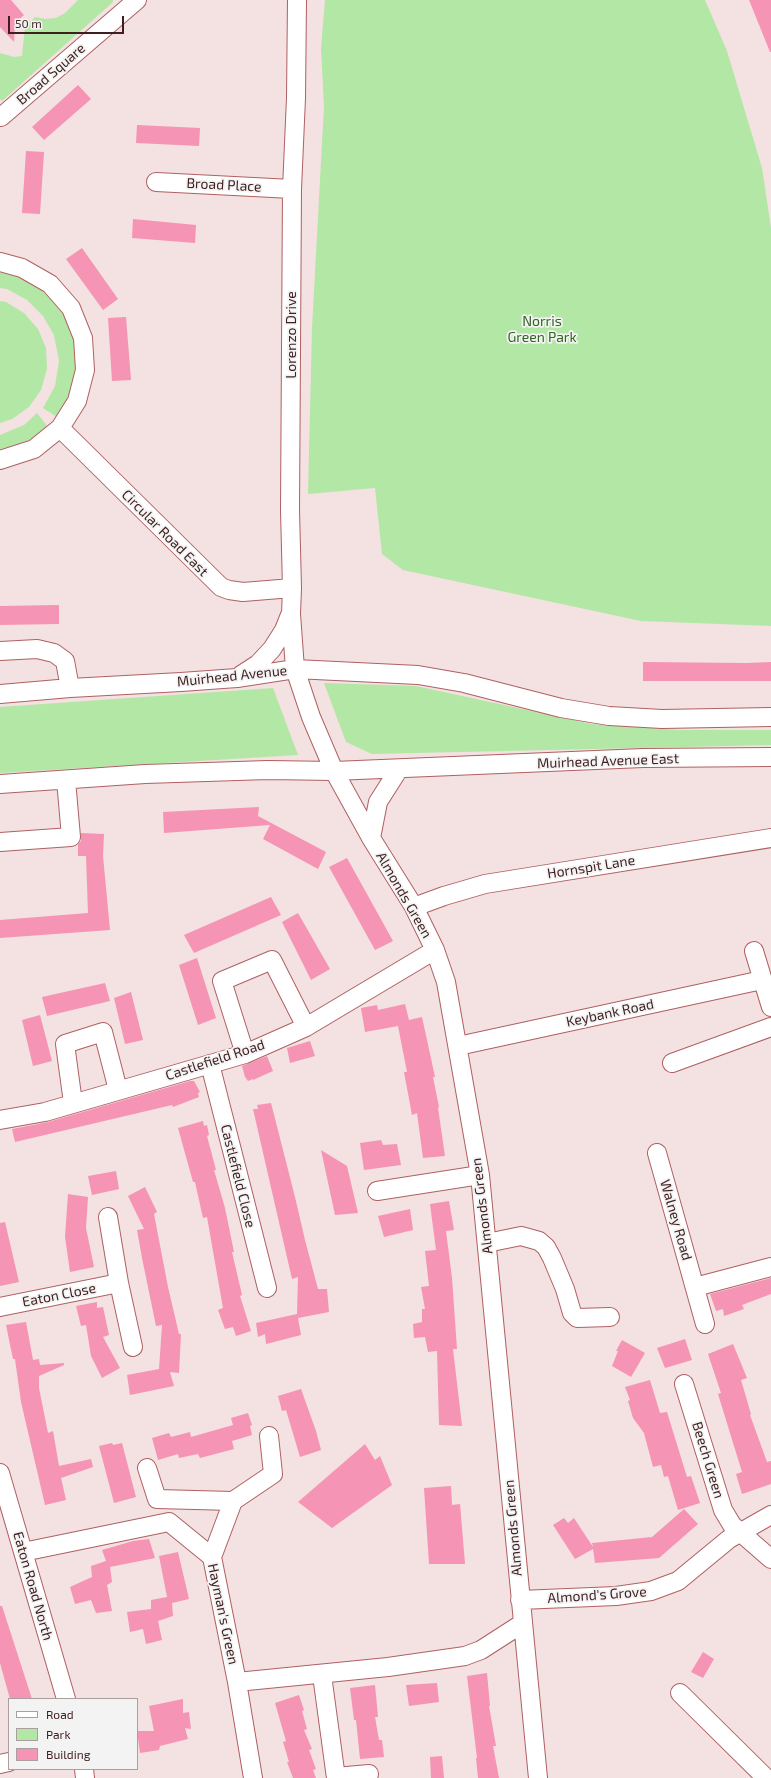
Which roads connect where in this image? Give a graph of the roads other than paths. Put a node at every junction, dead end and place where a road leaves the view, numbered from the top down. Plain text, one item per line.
1 (298, 0) edge
2 (128, 3) edge
3 (0, 121) edge
4 (156, 182) dead end
5 (292, 189) junction
6 (0, 262) edge
7 (60, 428) junction
8 (0, 460) edge
9 (292, 588) junction
10 (291, 614) junction
11 (0, 651) edge
12 (295, 669) junction
13 (237, 678) junction
14 (70, 688) junction
15 (0, 694) edge
16 (771, 717) edge
17 (771, 757) edge
18 (399, 768) junction
19 (334, 771) junction
20 (66, 780) junction
21 (0, 784) edge
22 (371, 838) junction
23 (771, 838) edge
24 (0, 842) edge
25 (414, 907) junction
26 (435, 950) junction
27 (754, 951) dead end
28 (762, 980) junction
29 (771, 1006) edge
30 (306, 1027) junction
31 (771, 1027) edge
32 (458, 1046) junction
33 (245, 1054) junction
34 (672, 1063) dead end
35 (210, 1064) junction
36 (118, 1090) junction
37 (73, 1102) junction
38 (0, 1120) edge
39 (657, 1153) dead end
40 (480, 1175) junction
41 (377, 1191) dead end
42 (108, 1217) dead end
43 (487, 1243) junction
44 (771, 1267) edge
45 (119, 1284) junction
46 (695, 1287) junction
47 (267, 1288) dead end
48 (0, 1307) edge
49 (610, 1317) dead end
50 (706, 1324) dead end
51 (134, 1347) dead end
52 (684, 1384) dead end
53 (269, 1436) dead end
54 (147, 1468) dead end
55 (0, 1474) edge
56 (233, 1501) junction
57 (771, 1516) edge
58 (740, 1532) junction
59 (23, 1552) junction
60 (212, 1557) junction
61 (771, 1559) edge
62 (520, 1600) junction
63 (523, 1623) junction
64 (322, 1675) junction
65 (237, 1682) junction
66 (680, 1693) dead end
67 (66, 1698) edge
68 (369, 1774) dead end
69 (253, 1778) edge
70 (336, 1778) edge
71 (538, 1778) edge
72 (766, 1778) edge

1 - 5 street, Lorenzo Drive
2 - 3 street, Broad Square
4 - 5 street, Broad Place
5 - 9 street, Lorenzo Drive
6 - 7 street
7 - 8 street
7 - 9 street, Circular Road East
9 - 10 street, Lorenzo Drive
10 - 12 street, Lorenzo Drive
10 - 13 street
11 - 14 street
12 - 13 street, Muirhead Avenue
12 - 16 street, Muirhead Avenue
12 - 19 street, Almonds Green
13 - 14 street, Muirhead Avenue
14 - 15 street, Muirhead Avenue
17 - 18 street, Muirhead Avenue East
18 - 19 street
18 - 22 street
19 - 20 street
19 - 22 street, Almonds Green
20 - 21 street
20 - 24 street
22 - 25 street, Almonds Green
23 - 25 street, Hornspit Lane
25 - 26 street, Almonds Green
26 - 30 street, Castlefield Road
26 - 32 street, Almonds Green
27 - 28 street
28 - 29 street
28 - 32 street, Keybank Road
30 - 33 street, Castlefield Road
30 - 33 street
31 - 34 street
32 - 40 street, Almonds Green
33 - 35 street, Castlefield Road
35 - 36 street, Castlefield Road
35 - 47 street, Castlefield Close
36 - 37 street, Castlefield Road
36 - 37 street
37 - 38 street, Castlefield Road
39 - 46 street, Walney Road
40 - 41 street
40 - 43 street, Almonds Green
42 - 45 street
43 - 49 street
43 - 62 street, Almonds Green
44 - 46 street
45 - 48 street, Eaton Close
45 - 51 street
46 - 50 street, Walney Road
52 - 58 street, Beech Green
53 - 56 street
54 - 56 street
55 - 59 street, Eaton Road North
56 - 60 street
57 - 58 street, Almond's Grove
58 - 61 street, Beech Green
58 - 62 street, Almond's Grove
59 - 60 street, Hayman's Green
59 - 67 street, Eaton Road North
60 - 65 street, Hayman's Green
62 - 63 street, Almonds Green
63 - 64 street
63 - 71 street, Almonds Green
64 - 65 street
64 - 70 street
65 - 69 street, Hayman's Green
66 - 72 street
68 - 70 street

